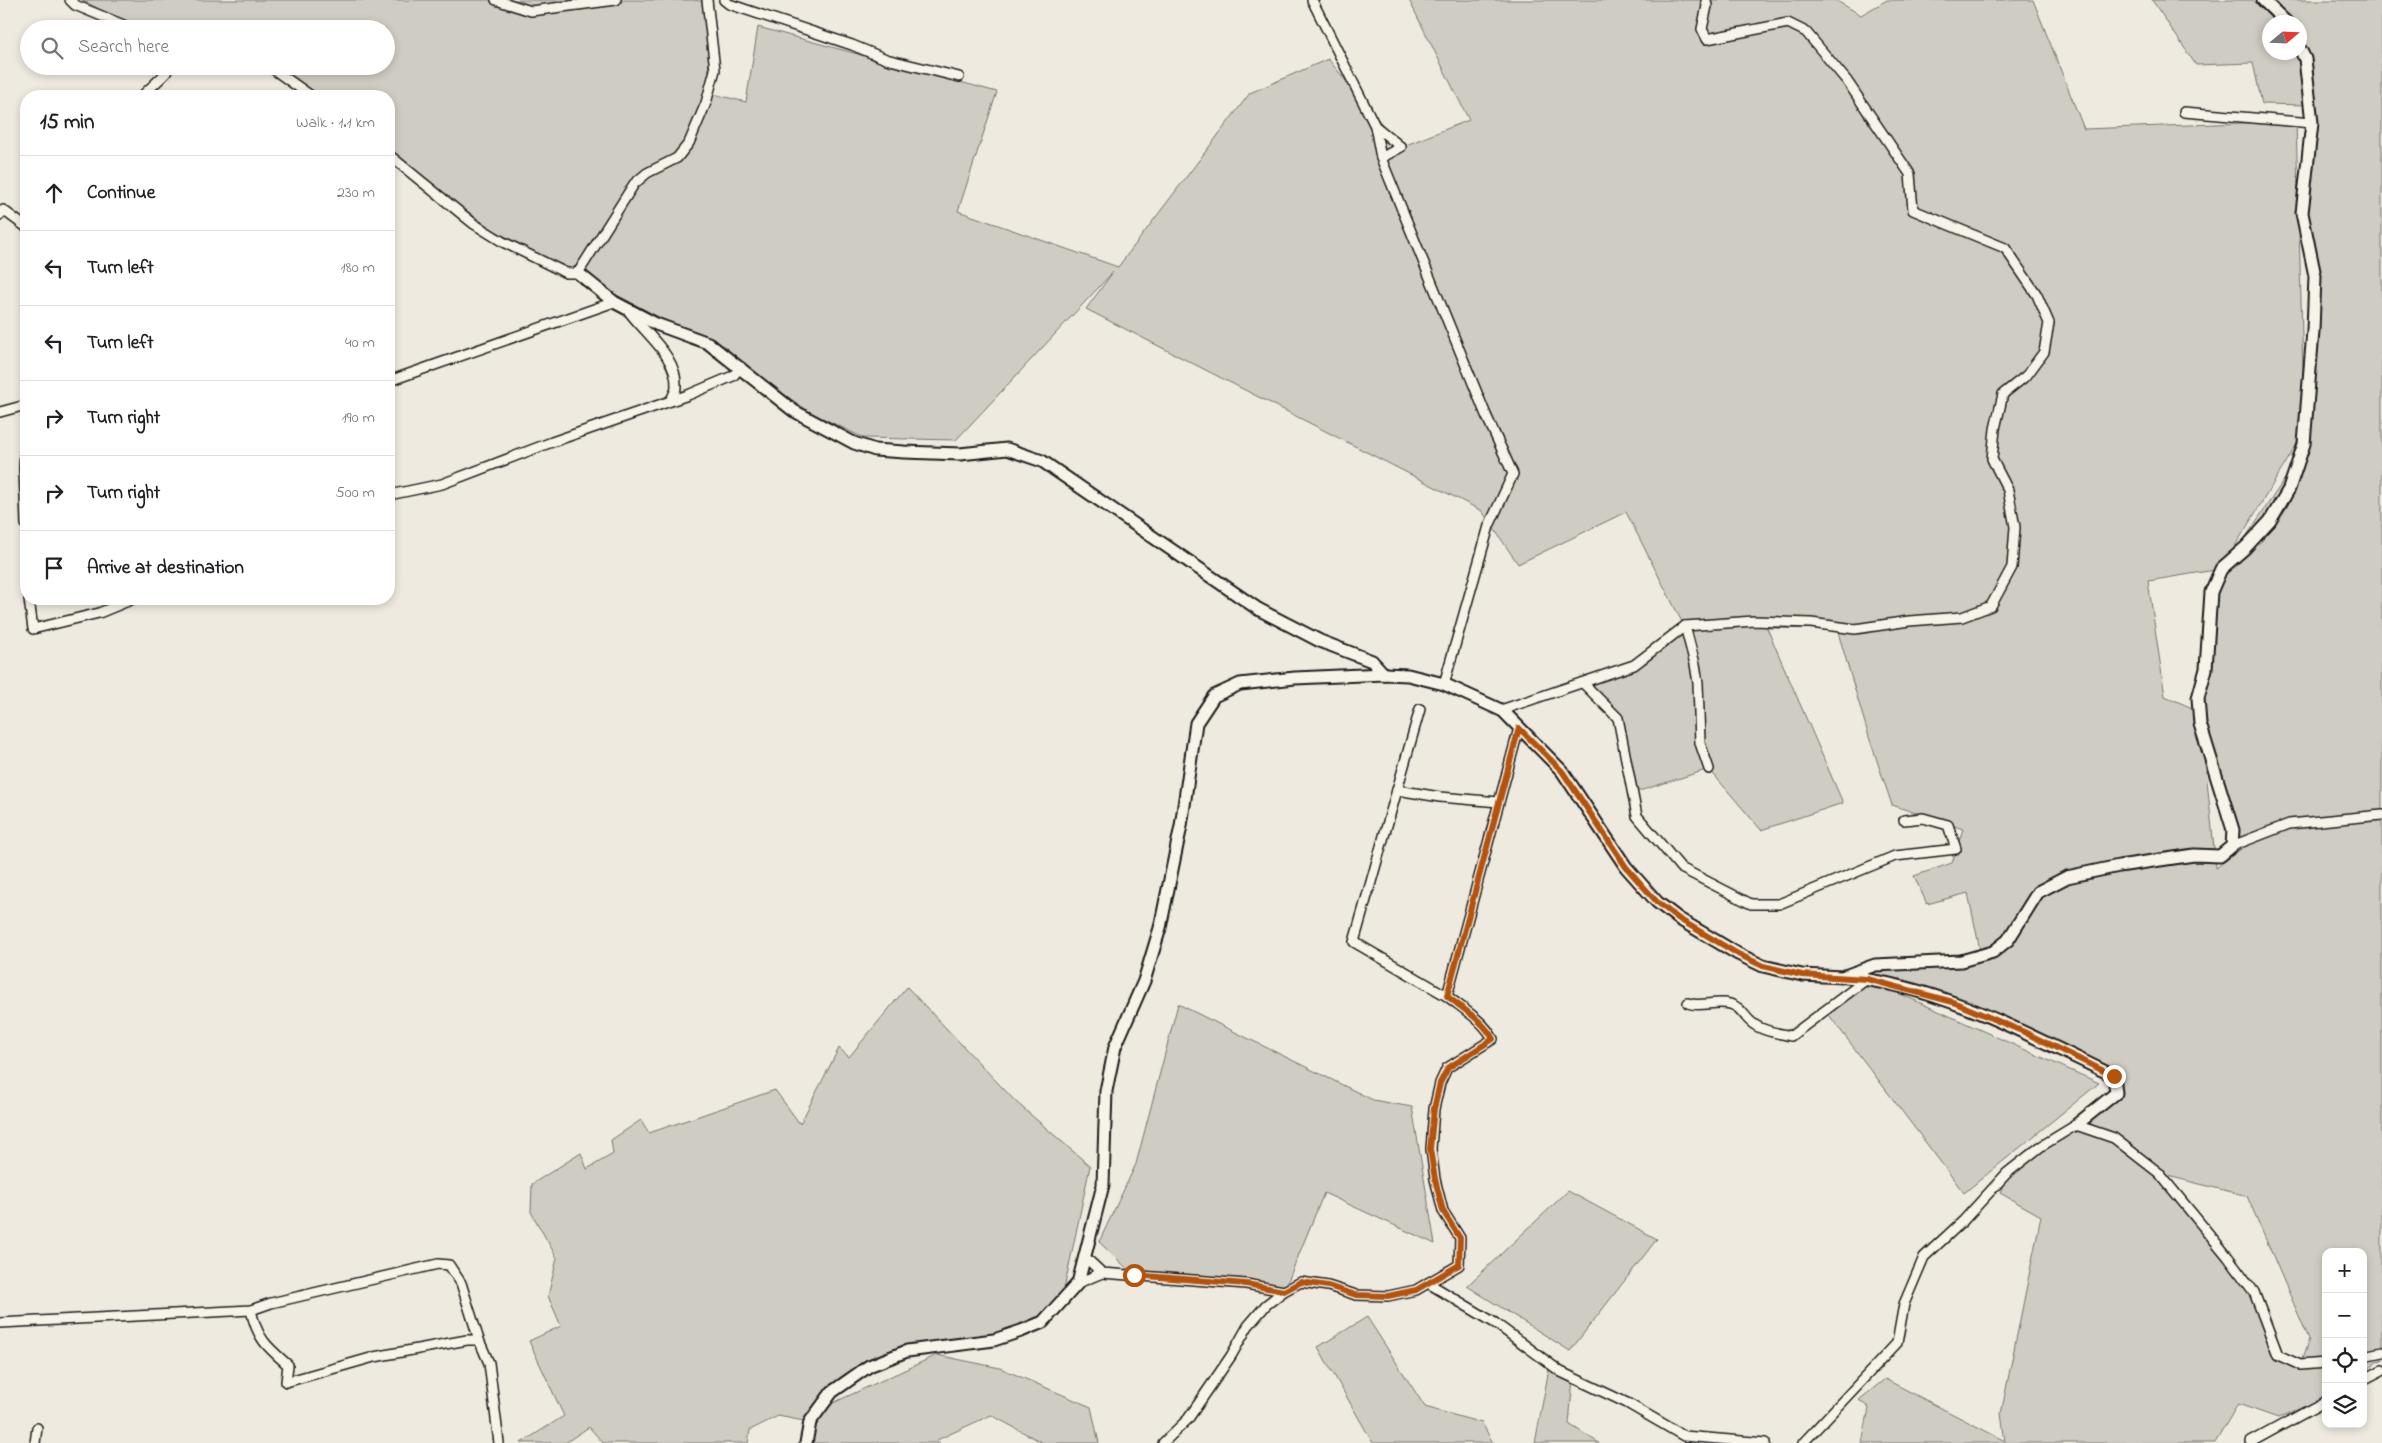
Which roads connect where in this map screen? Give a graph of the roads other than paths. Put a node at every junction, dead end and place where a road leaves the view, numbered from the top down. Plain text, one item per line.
1 (70, 0) edge
2 (496, 0) edge
3 (616, 0) edge
4 (708, 0) edge
5 (724, 0) edge
6 (1312, 0) edge
7 (1706, 0) edge
8 (2263, 0) edge
9 (2279, 15) edge
10 (111, 20) edge
11 (2305, 60) edge
12 (165, 75) edge
13 (282, 75) edge
14 (959, 77) dead end
15 (149, 90) edge
16 (303, 90) edge
17 (2184, 112) dead end
18 (2312, 123) junction
19 (1375, 126) junction
20 (1382, 158) junction
21 (395, 160) edge
22 (1, 211) edge
23 (20, 223) edge
24 (578, 273) junction
25 (614, 302) junction
26 (627, 309) junction
27 (741, 367) junction
28 (395, 379) edge
29 (670, 402) junction
30 (20, 407) edge
31 (0, 412) edge
32 (395, 494) edge
33 (30, 605) edge
34 (118, 605) edge
35 (1685, 626) junction
36 (1384, 674) junction
37 (1583, 683) junction
38 (1444, 684) junction
39 (1420, 709) dead end
40 (1501, 710) junction
41 (1519, 728) junction
42 (1709, 769) dead end
43 (1397, 790) junction
44 (1499, 802) junction
45 (2382, 815) edge
46 (1904, 820) dead end
47 (2232, 846) junction
48 (1842, 977) junction
49 (1867, 979) junction
50 (1447, 996) junction
51 (1688, 1003) dead end
52 (2076, 1125) junction
53 (1086, 1258) junction
54 (1102, 1273) junction
55 (1078, 1283) junction
56 (1428, 1283) junction
57 (1284, 1291) junction
58 (251, 1310) junction
59 (0, 1322) edge
60 (479, 1340) junction
61 (2382, 1352) edge
62 (2367, 1355) edge
63 (2322, 1363) edge
64 (2382, 1370) edge
65 (2367, 1378) edge
66 (2322, 1403) edge
67 (37, 1428) dead end
68 (2251, 1442) edge
69 (35, 1443) edge
70 (499, 1443) edge
71 (806, 1443) edge
72 (1163, 1443) edge
73 (1766, 1443) edge
74 (1803, 1443) edge

1 - 10 street
2 - 3 street
4 - 24 street
5 - 14 street
6 - 19 street
7 - 35 street
8 - 9 street
11 - 18 street
12 - 15 street
13 - 16 street
17 - 18 street
18 - 47 street
19 - 20 street
19 - 20 street
20 - 38 street
21 - 24 street
22 - 23 street
24 - 25 street
25 - 26 street
25 - 28 street
26 - 27 street
26 - 29 street
27 - 29 street
27 - 36 street
29 - 32 street
30 - 31 street
33 - 34 street
35 - 37 street
35 - 42 street
36 - 38 street
36 - 53 street
37 - 40 street
37 - 46 street
38 - 40 street
39 - 43 street
40 - 41 street
41 - 44 street
41 - 48 street
43 - 44 street
43 - 50 street
44 - 50 street
45 - 47 street
47 - 48 street
48 - 49 street
49 - 51 street
49 - 52 street
50 - 56 street
52 - 63 street
52 - 74 street
53 - 54 street
53 - 55 street
54 - 55 street
54 - 57 street
55 - 71 street
56 - 57 street
56 - 73 street
57 - 72 street
58 - 59 street
58 - 60 street
58 - 60 street
60 - 70 street
61 - 62 street
64 - 65 street
66 - 68 street
67 - 69 street

